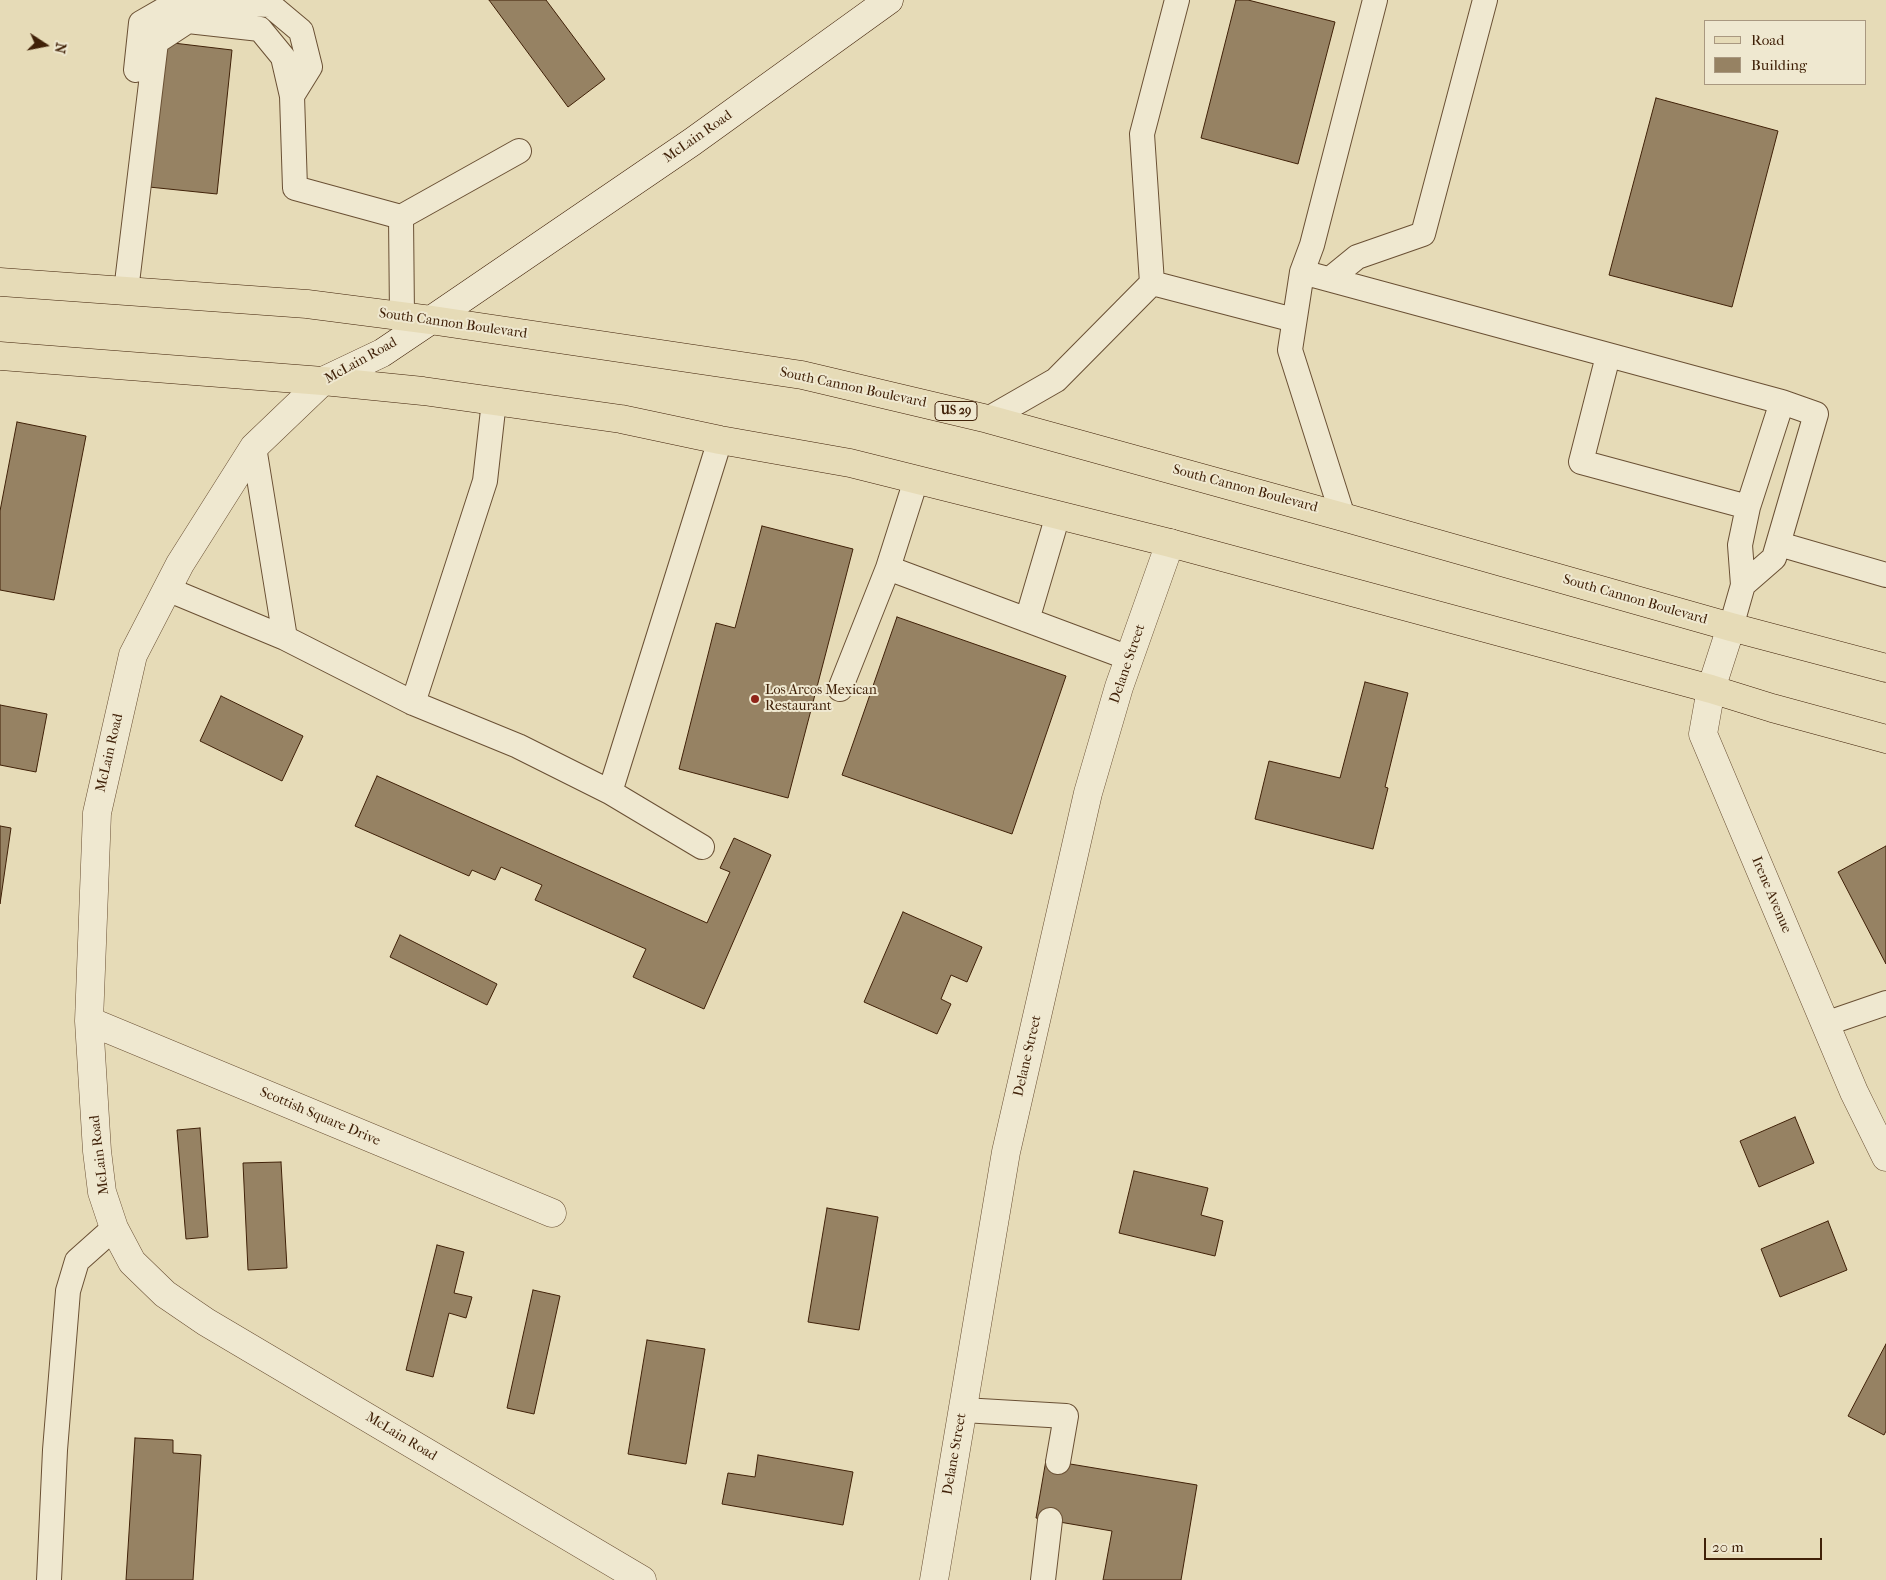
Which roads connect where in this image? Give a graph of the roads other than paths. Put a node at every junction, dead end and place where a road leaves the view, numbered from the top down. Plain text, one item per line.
1 (889, 0) edge
2 (1177, 0) edge
3 (1375, 0) edge
4 (1485, 0) edge
5 (292, 96) junction
6 (519, 151) dead end
7 (138, 200) junction
8 (401, 216) junction
9 (1302, 272) junction
10 (1330, 279) junction
11 (0, 282) edge
12 (1152, 283) junction
13 (126, 291) junction
14 (402, 316) junction
15 (431, 320) junction
16 (1294, 320) junction
17 (0, 356) edge
18 (1608, 356) junction
19 (323, 381) junction
20 (494, 401) junction
21 (1782, 402) junction
22 (988, 419) junction
23 (720, 440) junction
24 (254, 447) junction
25 (916, 480) junction
26 (1748, 507) junction
27 (1058, 515) junction
28 (1344, 517) junction
29 (1170, 543) junction
30 (1779, 544) junction
31 (888, 568) junction
32 (1886, 575) edge
33 (1744, 584) junction
34 (167, 589) junction
35 (1027, 620) junction
36 (1730, 627) junction
37 (285, 638) junction
38 (1129, 658) junction
39 (1886, 668) edge
40 (840, 689) dead end
41 (1711, 689) junction
42 (413, 703) junction
43 (1886, 739) edge
44 (610, 792) junction
45 (702, 847) dead end
46 (1886, 1003) edge
47 (89, 1021) junction
48 (1825, 1024) junction
49 (1886, 1157) edge
50 (552, 1213) dead end
51 (114, 1228) junction
52 (963, 1410) junction
53 (1058, 1462) dead end
54 (1050, 1520) dead end
55 (49, 1580) edge
56 (642, 1580) edge
57 (934, 1580) edge
58 (1043, 1580) edge

1 - 15 street, McLain Road
2 - 12 lane
3 - 9 lane
4 - 10 lane
5 - 7 lane
5 - 7 lane
5 - 8 lane
6 - 8 lane
7 - 13 lane
8 - 14 lane
9 - 10 lane
9 - 16 lane
10 - 18 lane
11 - 13 main road, South Cannon Boulevard / US 29
12 - 16 lane
12 - 22 lane
13 - 14 main road, South Cannon Boulevard / US 29
14 - 15 main road, South Cannon Boulevard / US 29
15 - 19 street, McLain Road
15 - 22 main road, South Cannon Boulevard / US 29
16 - 28 lane
17 - 19 main road
18 - 21 lane
18 - 26 lane
19 - 20 main road
19 - 24 street, McLain Road
20 - 23 main road
20 - 42 lane
21 - 26 lane
21 - 30 lane
22 - 28 main road, South Cannon Boulevard / US 29
23 - 25 main road
23 - 44 lane
24 - 34 street, McLain Road
24 - 37 lane
25 - 27 main road
25 - 31 lane
26 - 33 lane
27 - 29 main road
27 - 35 lane
28 - 36 main road, South Cannon Boulevard / US 29
29 - 38 street, Delane Street
29 - 41 main road
30 - 32 lane
30 - 33 lane
31 - 35 lane
31 - 40 lane
33 - 36 lane
34 - 37 lane
34 - 47 street, McLain Road
35 - 38 lane
36 - 39 main road, South Cannon Boulevard / US 29
36 - 41 street, Irene Avenue
37 - 42 lane
38 - 52 street, Delane Street
41 - 43 main road
41 - 48 street, Irene Avenue
42 - 44 lane
44 - 45 lane
46 - 48 lane
47 - 50 street, Scottish Square Drive
47 - 51 street, McLain Road
48 - 49 street, Irene Avenue
51 - 55 lane
51 - 56 street, McLain Road
52 - 53 lane
52 - 57 street, Delane Street
54 - 58 lane

